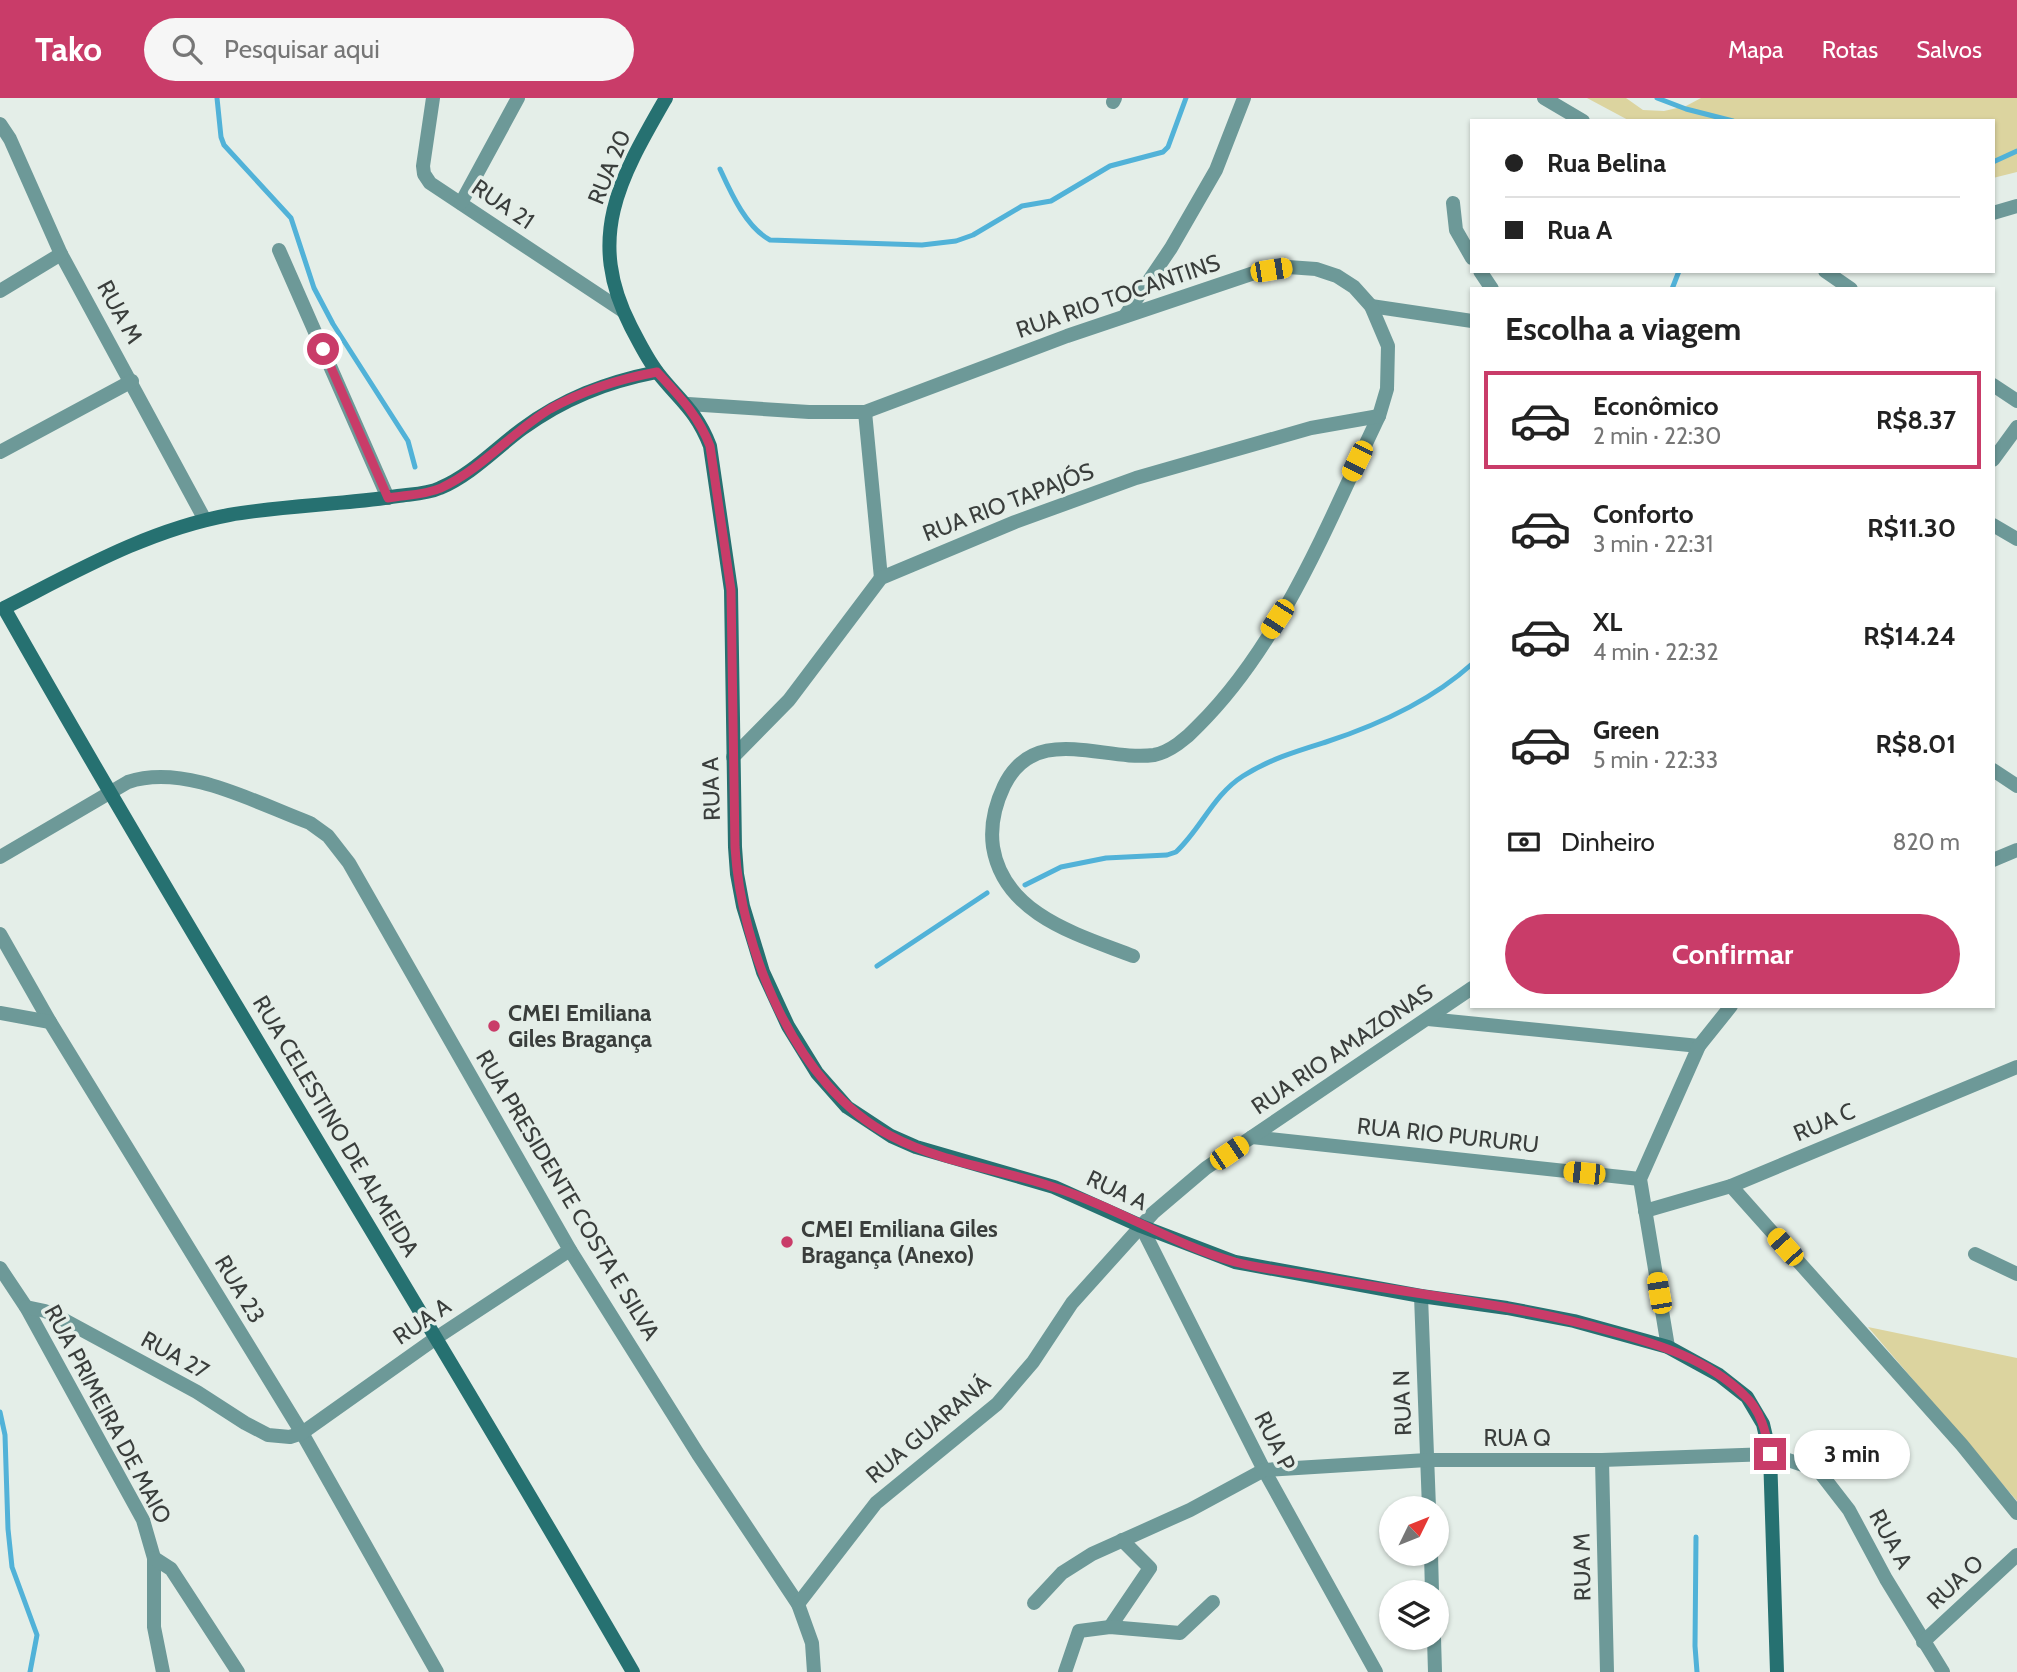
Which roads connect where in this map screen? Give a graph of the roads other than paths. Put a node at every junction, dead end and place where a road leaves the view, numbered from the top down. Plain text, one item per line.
1 (433, 98) edge
2 (517, 98) edge
3 (666, 98) edge
4 (1244, 98) edge
5 (1544, 98) edge
6 (1580, 119) edge
7 (0, 124) edge
8 (1453, 202) dead end
9 (461, 203) junction
10 (2017, 206) edge
11 (1995, 212) edge
12 (279, 250) dead end
13 (61, 254) junction
14 (1470, 254) edge
15 (1828, 273) edge
16 (1848, 287) edge
17 (0, 291) edge
18 (1371, 306) junction
19 (624, 312) junction
20 (1125, 316) junction
21 (1470, 321) edge
22 (657, 372) junction
23 (132, 381) junction
24 (1995, 386) edge
25 (2017, 401) edge
26 (688, 404) junction
27 (866, 412) junction
28 (1379, 416) junction
29 (2017, 427) edge
30 (0, 452) edge
31 (1995, 457) edge
32 (388, 498) junction
33 (205, 520) junction
34 (1995, 526) edge
35 (2017, 539) edge
36 (881, 578) junction
37 (1, 607) edge
38 (733, 757) junction
39 (1995, 771) edge
40 (2017, 786) edge
41 (109, 793) junction
42 (2017, 850) edge
43 (0, 858) edge
44 (1995, 859) edge
45 (0, 933) edge
46 (1133, 956) dead end
47 (1470, 989) edge
48 (1729, 1008) edge
49 (0, 1013) edge
50 (1428, 1019) junction
51 (50, 1021) junction
52 (1699, 1046) junction
53 (2017, 1067) edge
54 (1252, 1137) junction
55 (1640, 1179) junction
56 (1731, 1186) junction
57 (1645, 1211) junction
58 (1141, 1226) junction
59 (570, 1250) junction
60 (1975, 1254) dead end
61 (0, 1268) edge
62 (2017, 1274) edge
63 (1421, 1296) junction
64 (26, 1307) junction
65 (436, 1338) junction
66 (1668, 1347) junction
67 (302, 1433) junction
68 (1770, 1454) junction
69 (1427, 1460) junction
70 (1602, 1460) junction
71 (1264, 1470) junction
72 (1428, 1496) edge
73 (2017, 1513) edge
74 (1122, 1540) junction
75 (2017, 1555) edge
76 (154, 1558) junction
77 (1213, 1602) dead end
78 (1034, 1603) dead end
79 (798, 1604) junction
80 (1110, 1627) junction
81 (1923, 1642) junction
82 (1434, 1650) edge
83 (163, 1672) edge
84 (238, 1672) edge
85 (436, 1672) edge
86 (633, 1672) edge
87 (814, 1672) edge
88 (1065, 1672) edge
89 (1376, 1672) edge
90 (1435, 1672) edge
91 (1607, 1672) edge
92 (1777, 1672) edge
93 (1943, 1672) edge

1 - 9 street, RUA 21
2 - 9 street
3 - 19 street, RUA 20
4 - 20 street
5 - 6 street
7 - 13 street, RUA M
8 - 14 street
9 - 19 street, RUA 21
10 - 11 street
12 - 32 street
13 - 17 street
13 - 23 street, RUA M
15 - 16 street
18 - 20 street, RUA RIO TOCANTINS
18 - 21 street
18 - 28 street, RUA RIO TOCANTINS
19 - 22 street, RUA 20
20 - 27 street, RUA RIO TOCANTINS
22 - 26 street, RUA A
22 - 32 street
23 - 30 street
23 - 33 street, RUA M
24 - 25 street
26 - 27 street, RUA RIO TOCANTINS
26 - 38 street, RUA A
27 - 36 street
28 - 36 street, RUA RIO TAPAJÓS
28 - 46 street, RUA RIO TOCANTINS
29 - 31 street
32 - 33 street
33 - 37 street
34 - 35 street
36 - 38 street
37 - 41 street, RUA CELESTINO DE ALMEIDA
38 - 58 street, RUA A
39 - 40 street
41 - 43 street, RUA PRESIDENTE COSTA E SILVA
41 - 59 street, RUA PRESIDENTE COSTA E SILVA
41 - 65 street, RUA CELESTINO DE ALMEIDA
42 - 44 street
45 - 51 street, RUA 23
47 - 50 street, RUA RIO AMAZONAS
48 - 52 street
49 - 51 street
50 - 52 street
50 - 54 street, RUA RIO AMAZONAS
51 - 67 street, RUA 23
52 - 55 street
53 - 56 street, RUA C
54 - 55 street, RUA RIO PURURU
54 - 58 street, RUA RIO AMAZONAS
55 - 57 street
56 - 57 street, RUA C
56 - 73 street
57 - 66 street
58 - 63 street, RUA A
58 - 71 street, RUA P
58 - 79 street, RUA GUARANÁ
59 - 65 street, RUA A
59 - 79 street, RUA PRESIDENTE COSTA E SILVA
60 - 62 street
61 - 64 street, RUA PRIMEIRA DE MAIO
63 - 66 street, RUA A
63 - 69 street, RUA N
64 - 67 street, RUA 27
64 - 76 street, RUA PRIMEIRA DE MAIO
65 - 67 street, RUA A
65 - 86 street, RUA CELESTINO DE ALMEIDA
66 - 68 street, RUA A
67 - 85 street, RUA 23
68 - 70 street, RUA Q
68 - 81 street, RUA A
68 - 92 street
69 - 70 street, RUA Q
69 - 71 street, RUA Q
69 - 72 street, RUA N
70 - 91 street, RUA M
71 - 74 street
71 - 89 street, RUA P
74 - 78 street
74 - 80 street
75 - 81 street, RUA O
76 - 83 street, RUA PRIMEIRA DE MAIO
76 - 84 street
77 - 80 street
79 - 87 street, RUA PRESIDENTE COSTA E SILVA
80 - 88 street
81 - 93 street, RUA A
82 - 90 street

